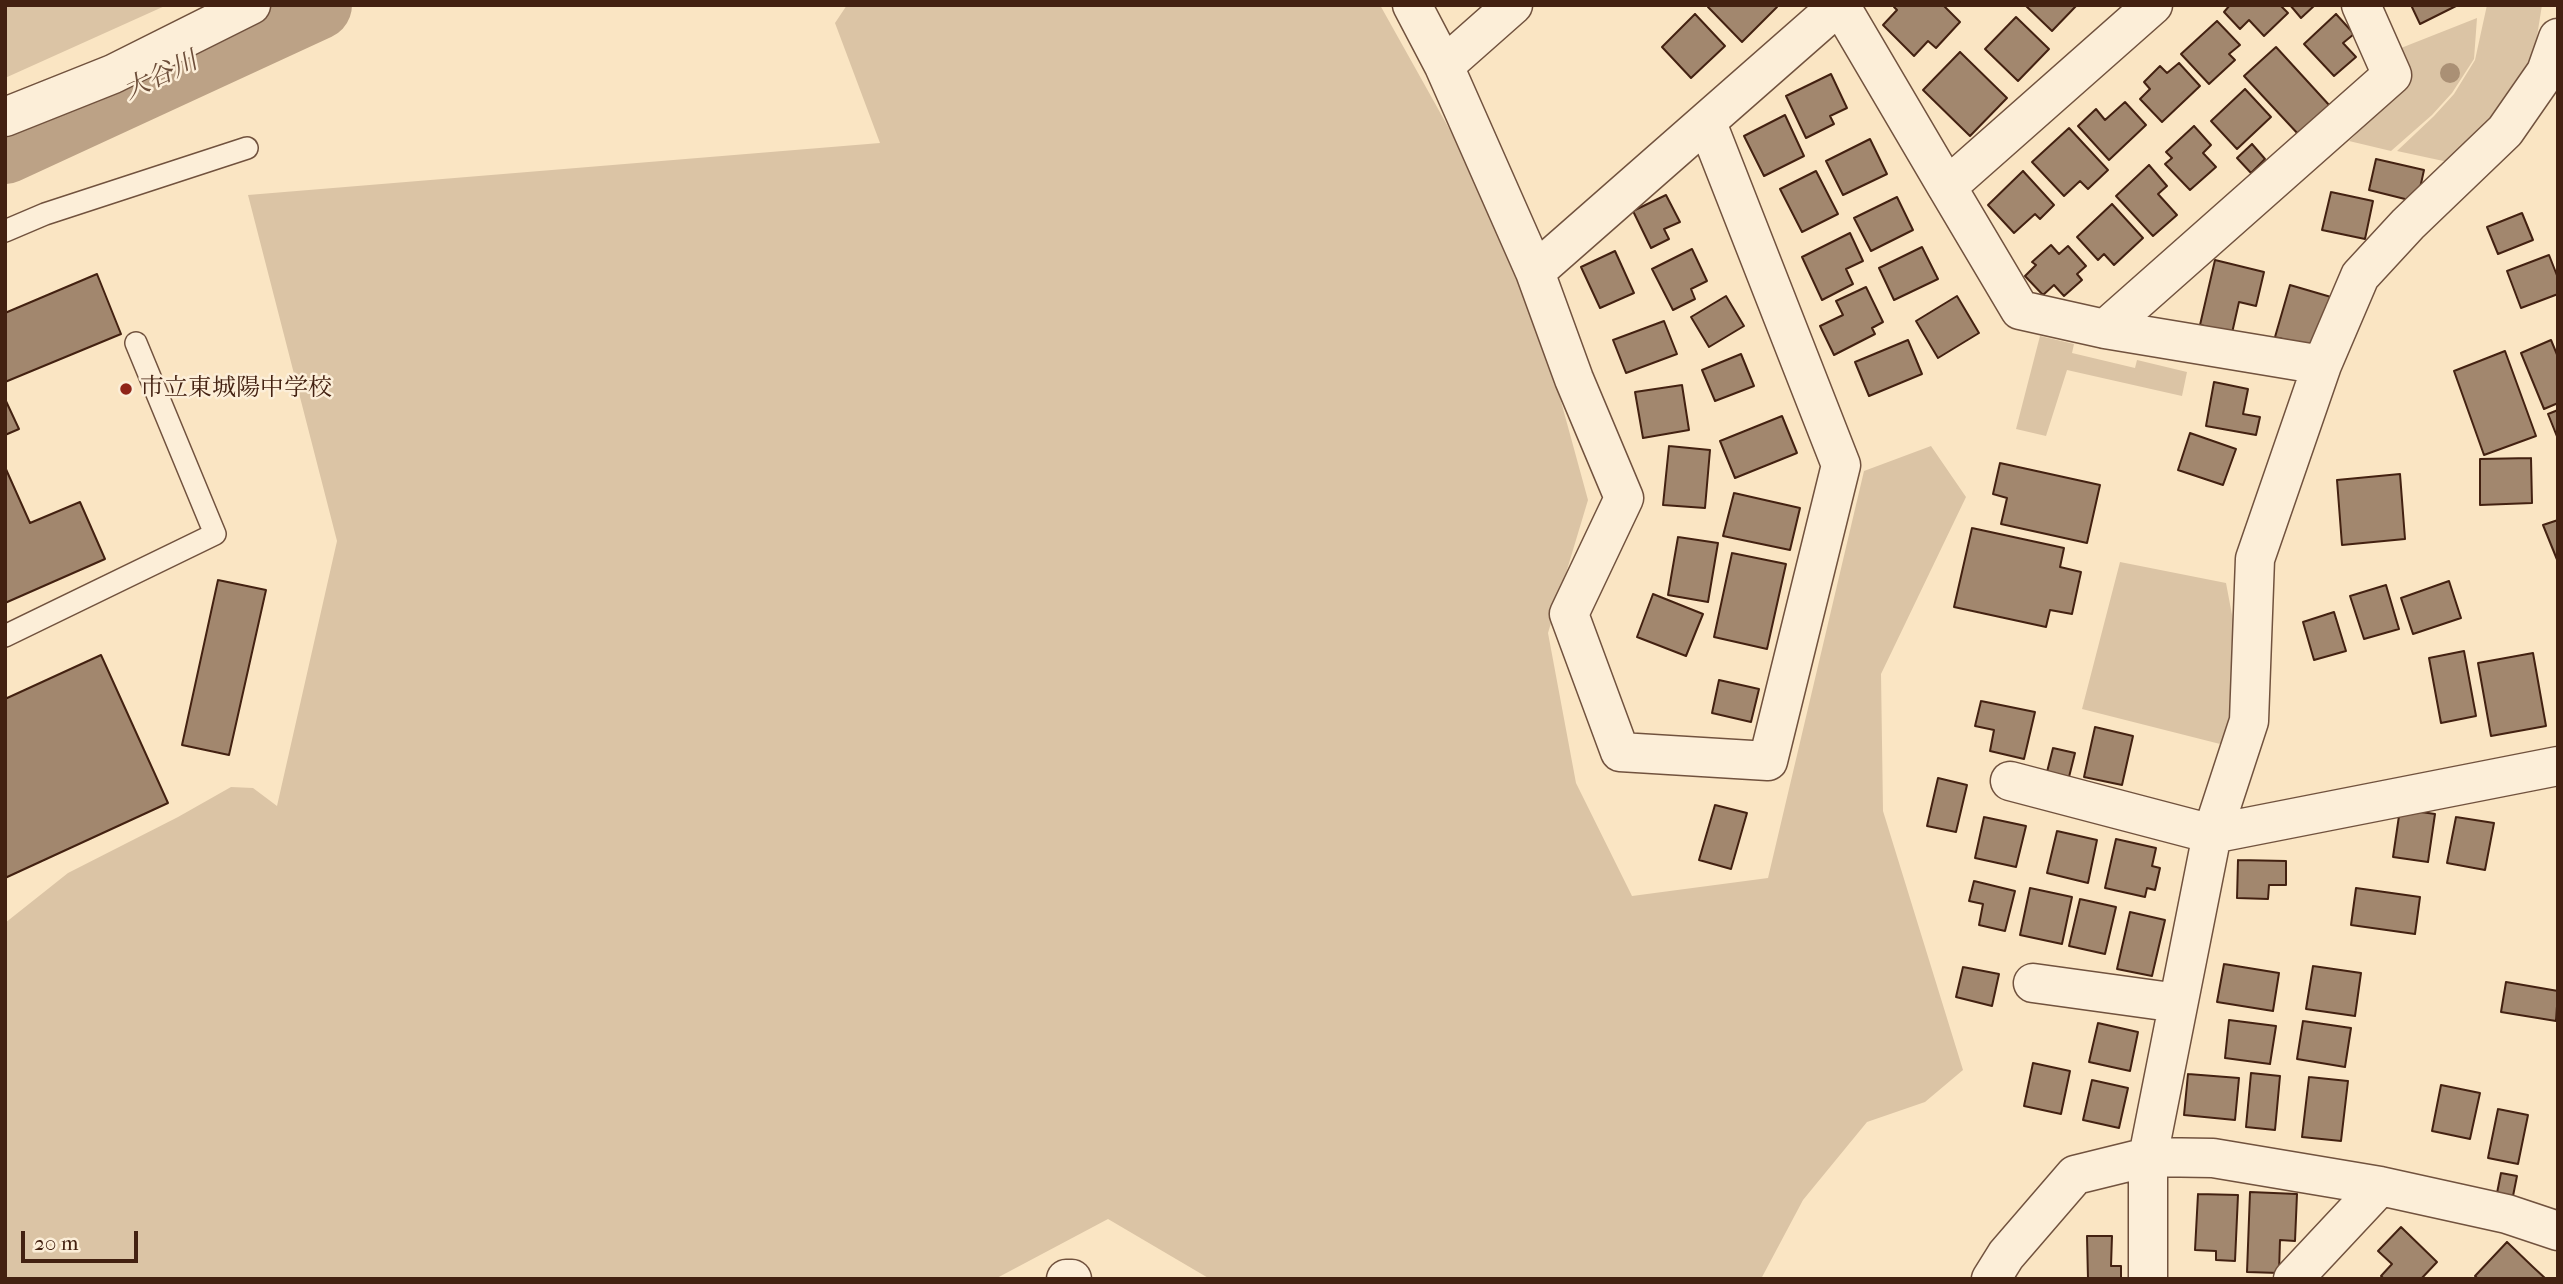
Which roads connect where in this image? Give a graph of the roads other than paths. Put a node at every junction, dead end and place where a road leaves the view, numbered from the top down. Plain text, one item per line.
1 (251, 5) edge
2 (1412, 5) edge
3 (1513, 5) edge
4 (1840, 5) edge
5 (2153, 5) edge
6 (2361, 5) edge
7 (2558, 37) edge
8 (1444, 66) junction
9 (5, 117) edge
10 (1707, 124) junction
11 (247, 148) dead end
12 (1947, 187) junction
13 (5, 231) edge
14 (1535, 272) junction
15 (2105, 329) junction
16 (136, 343) dead end
17 (2322, 365) junction
18 (5, 636) edge
19 (2558, 766) edge
20 (2010, 781) dead end
21 (2212, 834) junction
22 (2033, 983) dead end
23 (2178, 1003) junction
24 (2148, 1157) junction
25 (2380, 1186) junction
26 (2558, 1231) edge
27 (1066, 1279) edge
28 (1072, 1279) edge
29 (1991, 1279) edge
30 (2148, 1279) edge
31 (2293, 1279) edge

1 - 9 street
2 - 8 street
3 - 8 street
4 - 10 street
4 - 12 street
5 - 12 street
6 - 15 street
7 - 17 street
8 - 14 street
10 - 14 street
10 - 14 street
11 - 13 lane
12 - 15 street
15 - 17 street
16 - 18 lane
17 - 21 street
19 - 21 street
20 - 21 street
21 - 23 street
22 - 23 street
23 - 24 street
24 - 25 street
24 - 29 street
24 - 30 street
25 - 26 street
25 - 31 street
27 - 28 street

